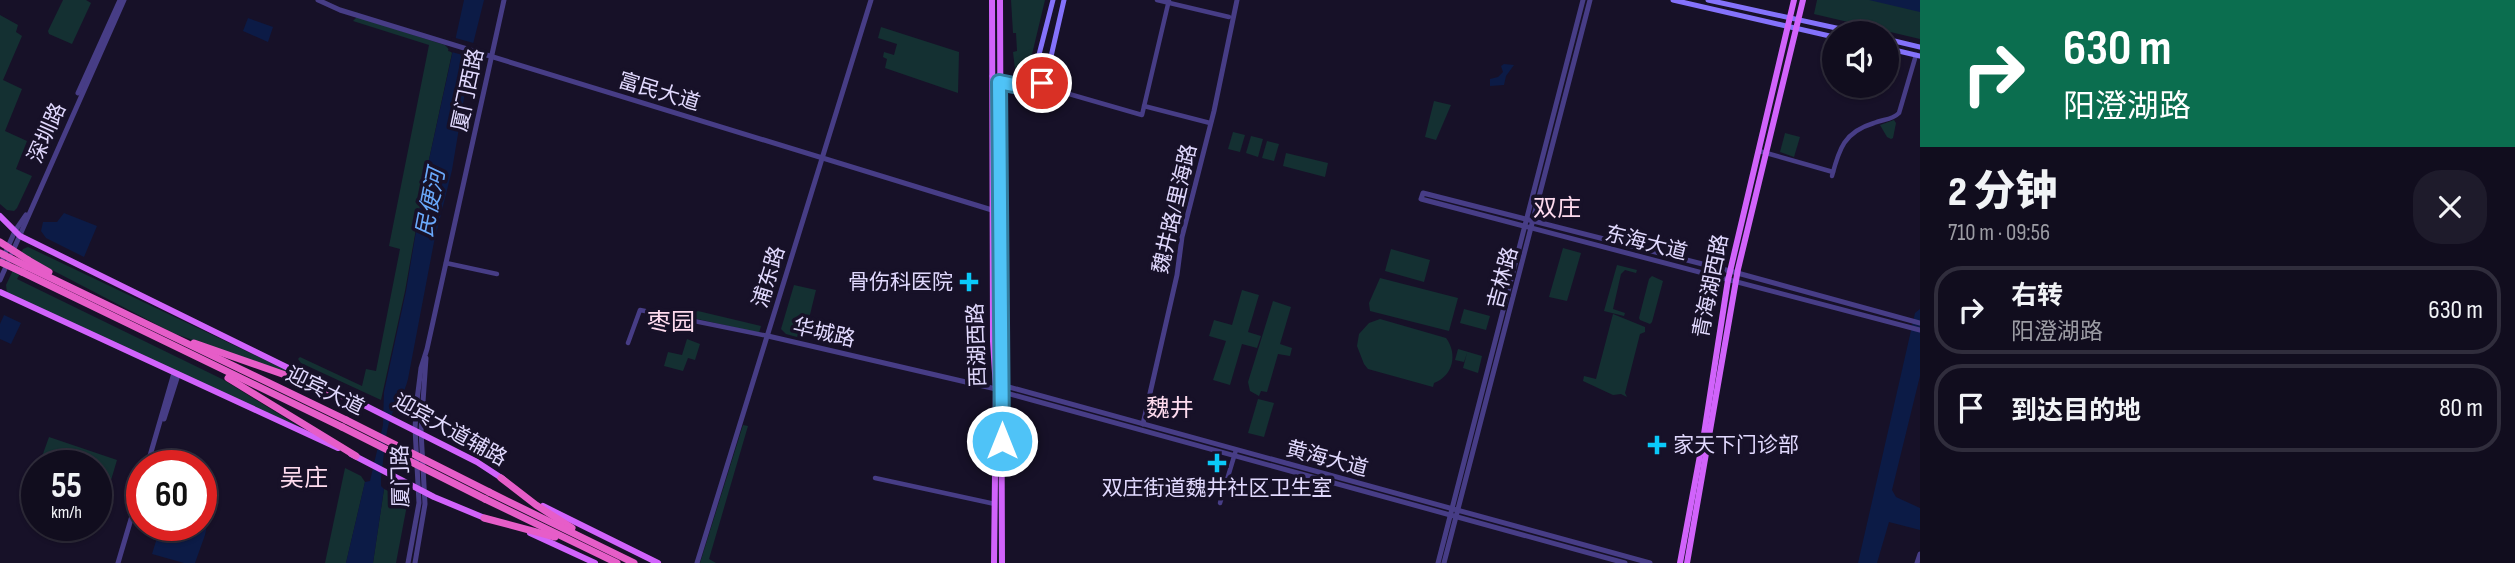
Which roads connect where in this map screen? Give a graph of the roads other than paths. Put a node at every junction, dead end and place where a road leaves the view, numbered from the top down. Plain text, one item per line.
1 (122, 0) edge
2 (318, 0) edge
3 (504, 0) edge
4 (871, 0) edge
5 (992, 0) edge
6 (1000, 0) edge
7 (1053, 0) edge
8 (1064, 0) edge
9 (1157, 0) edge
10 (1237, 0) edge
11 (1583, 0) edge
12 (1590, 0) edge
13 (1673, 0) edge
14 (1709, 0) edge
15 (1794, 0) edge
16 (1803, 0) edge
17 (1168, 1) edge
18 (1800, 16) junction
19 (1229, 17) dead end
20 (1789, 22) junction
21 (1822, 22) edge
22 (1797, 28) junction
23 (1822, 34) edge
24 (1899, 42) edge
25 (1920, 47) edge
26 (1899, 51) edge
27 (1918, 55) edge
28 (492, 56) junction
29 (996, 79) junction
30 (1023, 80) junction
31 (1040, 85) junction
32 (1144, 106) junction
33 (1210, 123) junction
34 (1759, 151) junction
35 (1767, 154) junction
36 (822, 158) junction
37 (992, 210) junction
38 (0, 216) edge
39 (1526, 219) junction
40 (1534, 221) junction
41 (1524, 228) junction
42 (1532, 229) junction
43 (18, 233) junction
44 (0, 242) edge
45 (0, 253) edge
46 (446, 263) junction
47 (0, 264) edge
48 (24, 269) junction
49 (1734, 272) junction
50 (496, 274) dead end
51 (0, 280) edge
52 (1728, 280) junction
53 (1736, 282) junction
54 (0, 292) edge
55 (1920, 323) edge
56 (155, 328) junction
57 (1920, 330) edge
58 (768, 336) junction
59 (157, 339) junction
60 (628, 343) dead end
61 (426, 351) joint
62 (176, 374) junction
63 (998, 388) junction
64 (361, 403) junction
65 (344, 424) junction
66 (1143, 424) junction
67 (419, 431) junction
68 (153, 450) edge
69 (1236, 450) junction
70 (356, 456) junction
71 (1234, 457) junction
72 (501, 478) junction
73 (875, 478) dead end
74 (422, 490) junction
75 (487, 496) junction
76 (1220, 503) dead end
77 (995, 504) junction
78 (1454, 514) junction
79 (485, 518) junction
80 (126, 538) edge
81 (126, 541) edge
82 (585, 547) junction
83 (1920, 554) edge
84 (119, 563) edge
85 (408, 563) edge
86 (415, 563) edge
87 (595, 563) edge
88 (617, 563) edge
89 (636, 563) edge
90 (658, 563) edge
91 (697, 563) edge
92 (994, 563) edge
93 (1002, 563) edge
94 (1438, 563) edge
95 (1444, 563) edge
96 (1625, 563) edge
97 (1650, 563) edge
98 (1680, 563) edge
99 (1687, 563) edge
100 (1917, 563) edge

1 - 43 street, 深圳路
2 - 28 street, 富民大道
3 - 28 street, 厦门西路
4 - 36 street, 浦东路
5 - 29 main road, 西湖西路
6 - 29 main road, 西湖西路
7 - 30 main road
8 - 31 main road
9 - 17 street
10 - 33 street, 魏井路/里海路
11 - 39 street, 吉林路
12 - 40 street, 吉林路
13 - 20 main road
14 - 20 main road
15 - 20 main road, 青海湖西路
16 - 18 main road, 青海湖西路
17 - 19 street
17 - 32 street
18 - 20 main road
18 - 21 main road
18 - 22 main road, 青海湖西路
20 - 22 main road
20 - 34 main road, 青海湖西路
22 - 23 main road
22 - 35 main road, 青海湖西路
24 - 25 main road
26 - 27 main road
27 - 35 street
28 - 36 street, 富民大道
28 - 46 street, 厦门西路
29 - 30 main road
29 - 31 main road
29 - 37 main road, 西湖西路
29 - 63 main road, 西湖西路
30 - 31 street
31 - 32 street
32 - 33 street
33 - 66 street, 魏井路/里海路
34 - 35 street
34 - 49 main road, 青海湖西路
35 - 49 main road, 青海湖西路
36 - 37 street, 富民大道
36 - 58 street, 浦东路
37 - 63 main road, 西湖西路
38 - 43 main road, 迎宾大道辅路
39 - 40 street, 东海大道
39 - 41 street, 吉林路
39 - 41 street, 东海大道
40 - 42 street, 吉林路
40 - 49 street, 东海大道
41 - 42 street, 东海大道
41 - 78 street, 吉林路
42 - 52 street, 东海大道
42 - 78 street, 吉林路
43 - 47 street, 深圳路
43 - 51 street, 深圳路
43 - 64 main road, 迎宾大道辅路
44 - 48 highway, bridge
45 - 48 highway, 迎宾大道, bridge
46 - 50 street
46 - 61 street, 厦门西路
47 - 48 highway, 迎宾大道, bridge
48 - 56 highway, 迎宾大道
48 - 59 highway, 迎宾大道
49 - 52 main road, 青海湖西路
49 - 53 main road, 青海湖西路
49 - 55 street, 东海大道
52 - 53 street, 东海大道
52 - 98 main road, 青海湖西路
53 - 57 street, 东海大道
53 - 99 main road, 青海湖西路
54 - 62 main road
56 - 64 highway
56 - 65 highway, 迎宾大道
58 - 60 street, 华城路
58 - 63 street, 华城路
58 - 91 street, 浦东路
59 - 65 highway, 迎宾大道
59 - 70 highway
61 - 67 street, 厦门路
62 - 68 street
62 - 70 main road
63 - 66 street, 黄海大道
63 - 71 street, 黄海大道
63 - 77 main road, 西湖西路
63 - 93 main road, 西湖西路
64 - 67 main road, 迎宾大道辅路
65 - 75 highway, 迎宾大道, bridge
66 - 69 street, 黄海大道
67 - 72 main road, 迎宾大道辅路
67 - 74 street, 厦门路
69 - 71 street
69 - 78 street, 黄海大道
70 - 74 main road
71 - 76 street
71 - 78 street, 黄海大道
72 - 89 highway
72 - 90 main road, 迎宾大道辅路
73 - 77 street
74 - 79 main road
74 - 85 street, 厦门路
74 - 86 street, 厦门路
75 - 82 highway, 迎宾大道
75 - 89 highway, 迎宾大道
77 - 92 main road, 西湖西路
78 - 94 street, 吉林路
78 - 95 street, 吉林路
78 - 96 street, 黄海大道
78 - 97 street, 黄海大道
79 - 82 highway
79 - 87 main road
80 - 84 street
81 - 84 street
82 - 88 highway, 迎宾大道
83 - 100 street

